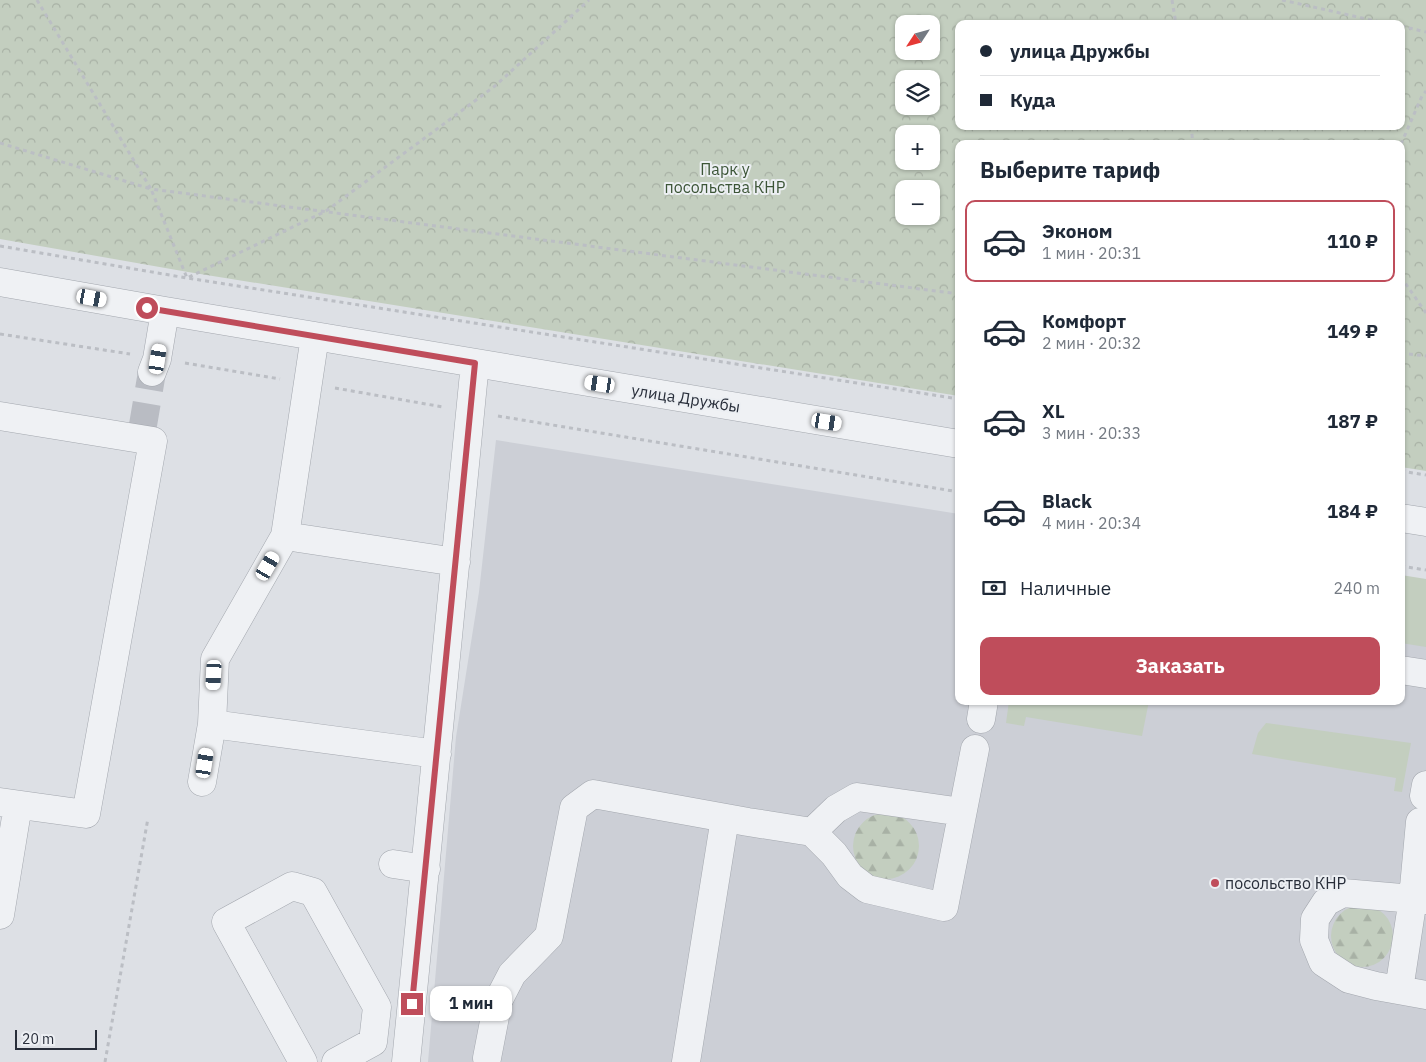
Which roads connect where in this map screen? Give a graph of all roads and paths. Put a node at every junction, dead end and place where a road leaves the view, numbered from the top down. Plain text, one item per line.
1 (37, 0) edge
2 (589, 0) edge
3 (1172, 0) edge
4 (1282, 0) edge
5 (1175, 20) edge
6 (1371, 20) edge
7 (1405, 27) edge
8 (1426, 32) edge
9 (1426, 91) edge
10 (1403, 140) edge
11 (0, 143) edge
12 (151, 189) junction
13 (326, 211) junction
14 (0, 246) edge
15 (187, 278) junction
16 (0, 282) edge
17 (1405, 283) edge
18 (955, 293) edge
19 (165, 311) junction
20 (1426, 313) edge
21 (314, 336) junction
22 (1405, 353) edge
23 (1426, 356) edge
24 (475, 363) junction
25 (152, 372) tunnel mouth
26 (955, 398) edge
27 (0, 416) edge
28 (955, 443) edge
29 (1405, 472) edge
30 (1426, 475) edge
31 (1405, 519) edge
32 (1426, 522) edge
33 (285, 536) junction
34 (456, 562) junction
35 (1405, 567) edge
36 (1426, 570) edge
37 (1405, 671) edge
38 (1426, 674) edge
39 (212, 724) junction
40 (975, 749) dead end
41 (437, 754) junction
42 (202, 782) dead end
43 (1424, 801) edge
44 (9, 804) edge
45 (962, 812) junction
46 (148, 818) dead end
47 (725, 818) junction
48 (812, 832) junction
49 (393, 864) dead end
50 (426, 869) junction
51 (1419, 899) edge
52 (0, 915) edge
53 (1399, 990) junction
54 (1426, 995) edge
55 (487, 1058) dead end
56 (105, 1062) edge
57 (303, 1062) edge
58 (336, 1062) edge
59 (406, 1062) edge
60 (686, 1062) edge

1 - 12 path
2 - 13 path
3 - 5 path
4 - 6 path
7 - 8 path
9 - 10 path
11 - 12 path
12 - 13 path
12 - 15 path
13 - 15 path
13 - 18 path
14 - 15 path
15 - 26 path
16 - 19 street, улица Дружбы
17 - 20 path
19 - 21 street, улица Дружбы
19 - 25 street
21 - 24 street, улица Дружбы
21 - 33 street
22 - 23 path
24 - 28 street, улица Дружбы
24 - 34 street
27 - 44 street
29 - 30 path
31 - 32 street
33 - 34 street
33 - 39 street
34 - 41 street
35 - 36 path
37 - 38 street
39 - 41 street
39 - 42 street
40 - 45 street
41 - 50 street
43 - 51 street
44 - 52 street
45 - 48 street
45 - 48 street
46 - 56 path
47 - 48 street
47 - 55 street
47 - 60 street
49 - 50 street
50 - 59 street
51 - 53 street
51 - 53 street
53 - 54 street
57 - 58 street

